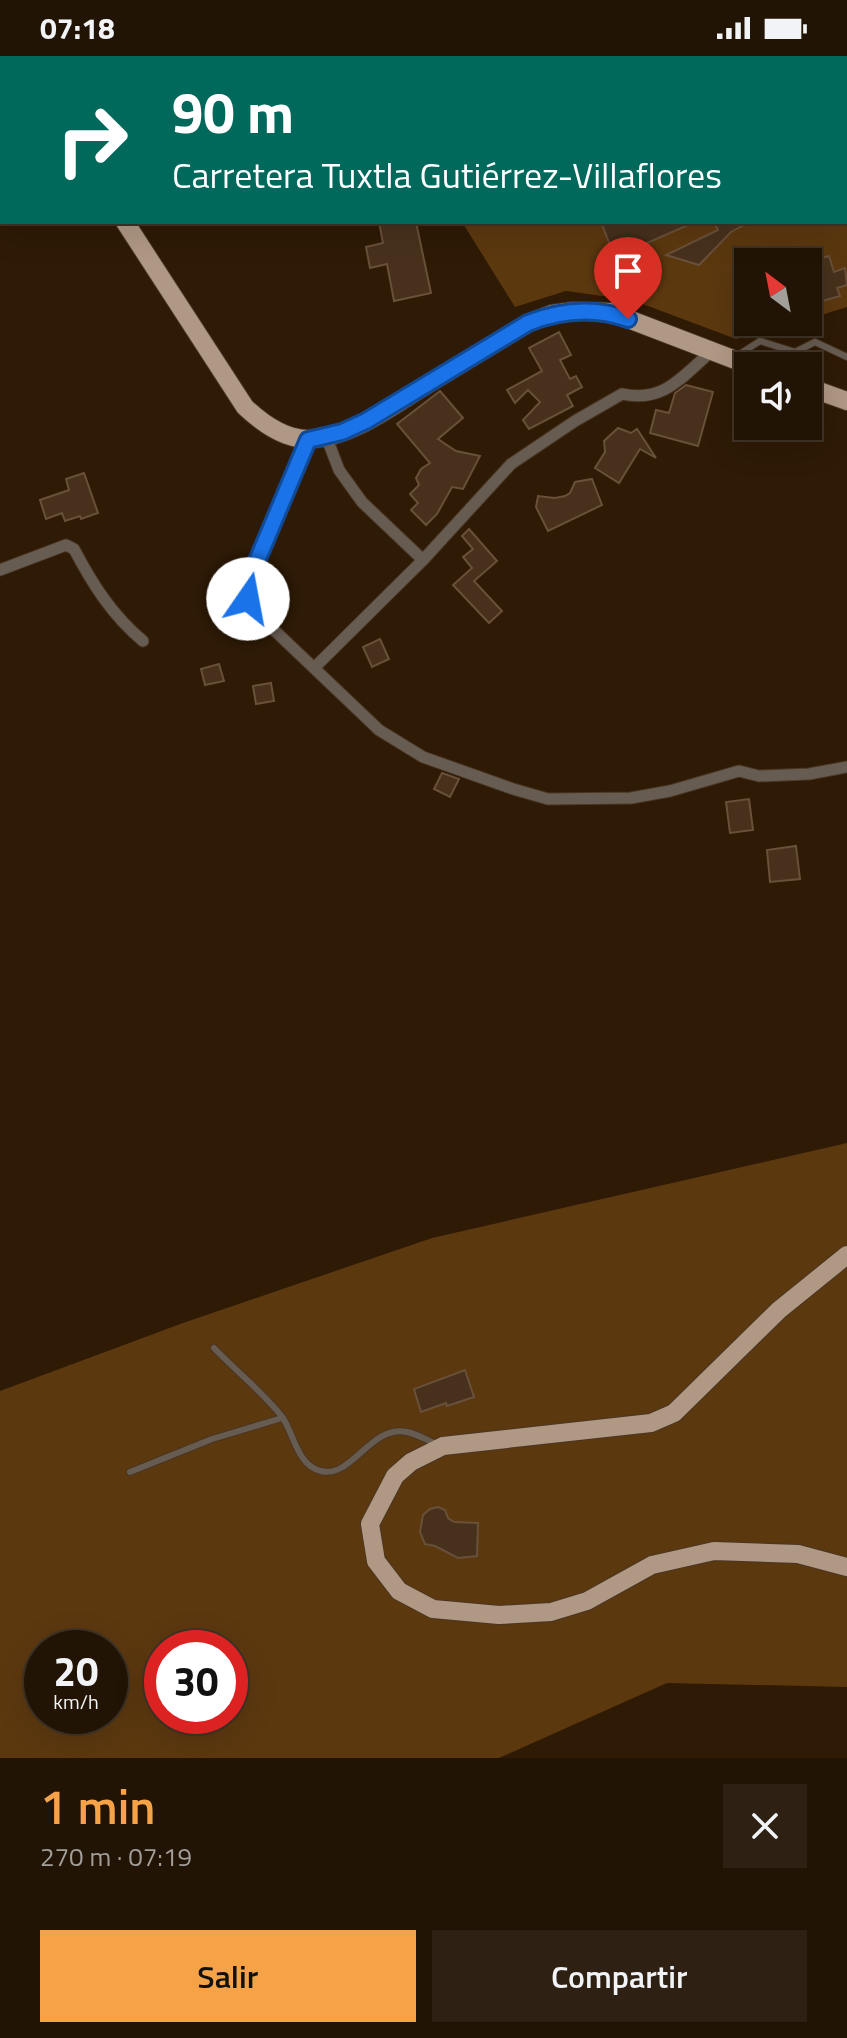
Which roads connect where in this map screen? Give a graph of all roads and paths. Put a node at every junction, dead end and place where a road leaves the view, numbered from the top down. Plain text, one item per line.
1 (126, 224) edge
2 (712, 351) junction
3 (743, 352) edge
4 (795, 352) joint
5 (847, 357) edge
6 (732, 359) edge
7 (822, 392) edge
8 (847, 401) edge
9 (317, 438) junction
10 (423, 560) junction
11 (0, 570) edge
12 (143, 641) dead end
13 (315, 667) junction
14 (847, 767) edge
15 (847, 1255) edge
16 (214, 1348) dead end
17 (282, 1418) junction
18 (443, 1446) junction
19 (130, 1472) dead end
20 (847, 1567) edge

1 - 9 main road
2 - 6 main road
2 - 9 main road
2 - 10 street
3 - 4 lane
4 - 5 lane
7 - 8 main road
9 - 10 street
9 - 13 street
10 - 13 street
11 - 12 street
13 - 14 street
15 - 18 main road
16 - 17 lane
17 - 18 lane
17 - 19 lane
18 - 20 main road

